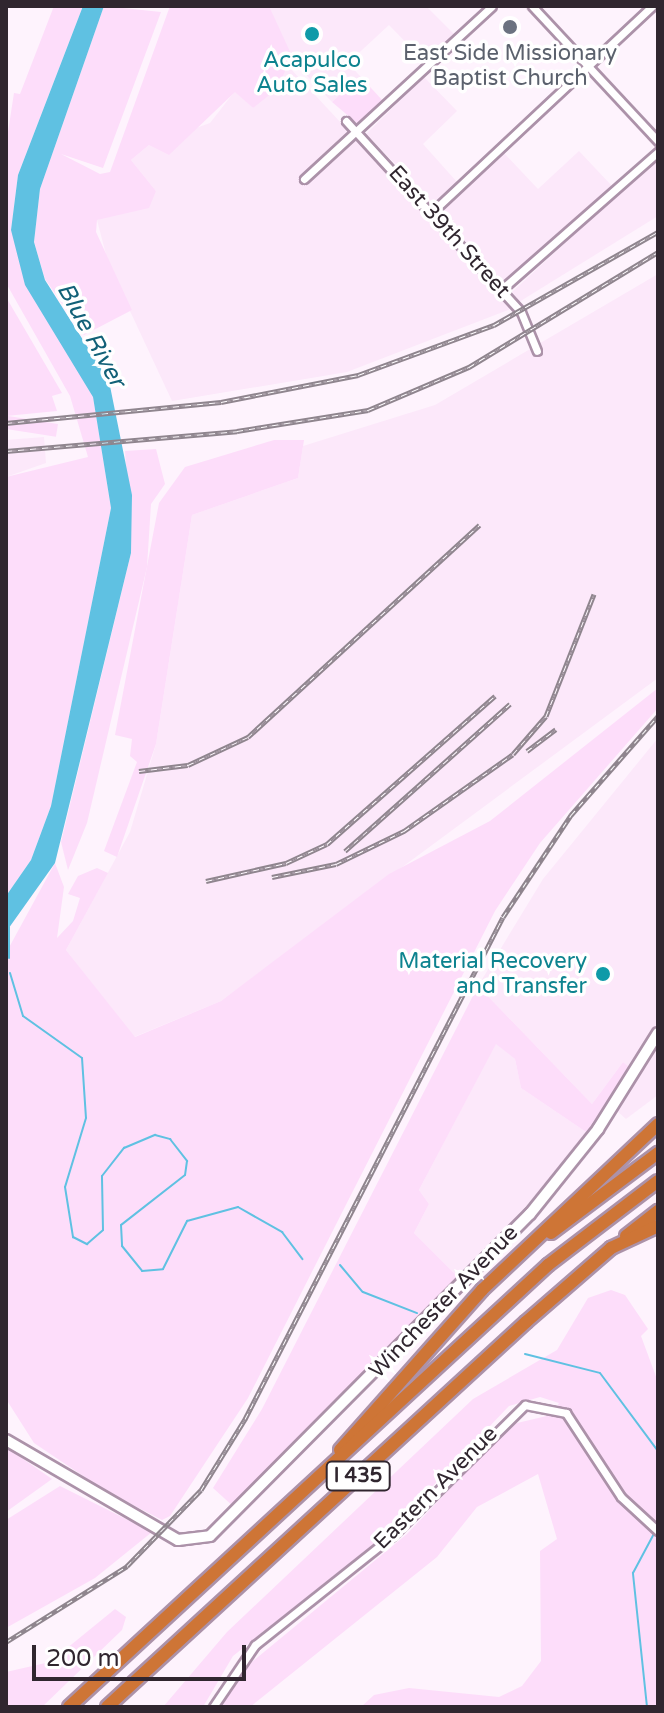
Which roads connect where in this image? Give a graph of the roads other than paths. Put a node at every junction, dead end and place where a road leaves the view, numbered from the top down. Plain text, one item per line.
1 (492, 6) edge
2 (532, 6) edge
3 (652, 6) edge
4 (587, 66) junction
5 (346, 121) dead end
6 (357, 132) junction
7 (658, 141) edge
8 (658, 152) edge
9 (304, 179) dead end
10 (432, 212) junction
11 (502, 289) junction
12 (537, 351) dead end
13 (658, 1033) edge
14 (658, 1124) edge
15 (658, 1153) edge
16 (658, 1181) edge
17 (658, 1211) edge
18 (658, 1226) edge
19 (611, 1248) junction
20 (475, 1300) junction
21 (6, 1440) edge
22 (327, 1469) junction
23 (658, 1531) edge
24 (69, 1707) edge
25 (107, 1707) edge
26 (213, 1707) edge

1 - 6 street
2 - 4 street
3 - 4 street
4 - 7 street
4 - 10 street
5 - 6 street, East 39th Street
6 - 9 street
6 - 10 street, East 39th Street
8 - 11 street
10 - 11 street, East 39th Street
11 - 12 street, East 39th Street
13 - 21 street, Winchester Avenue
14 - 20 highway
15 - 20 highway
16 - 22 highway, I 435
17 - 19 highway, I 435
18 - 19 highway
19 - 25 highway, I 435
20 - 22 highway
22 - 24 highway, I 435
23 - 26 street, Eastern Avenue

